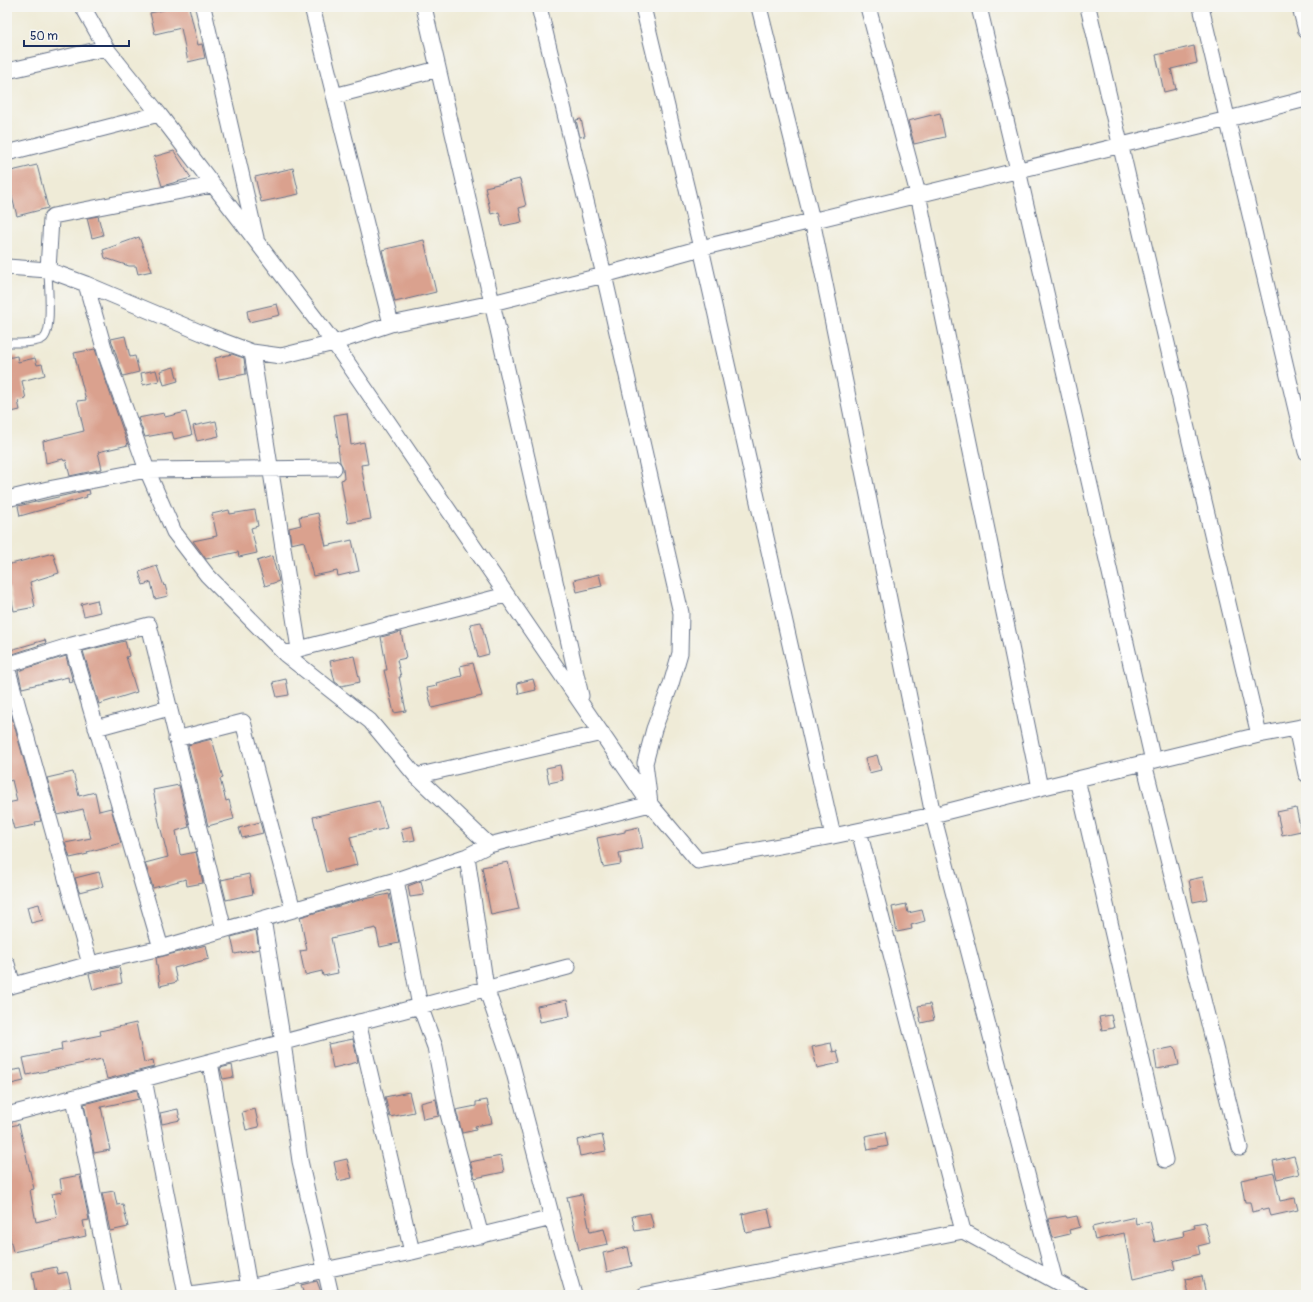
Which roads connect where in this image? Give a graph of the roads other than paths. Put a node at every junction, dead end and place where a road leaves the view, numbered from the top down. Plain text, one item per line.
1 (82, 7) edge
2 (203, 7) edge
3 (312, 7) edge
4 (424, 7) edge
5 (539, 7) edge
6 (642, 7) edge
7 (759, 7) edge
8 (868, 7) edge
9 (979, 7) edge
10 (1088, 7) edge
11 (1201, 7) edge
12 (1300, 7) edge
13 (1306, 31) edge
14 (106, 48) junction
15 (438, 68) junction
16 (7, 71) edge
17 (334, 96) junction
18 (1306, 99) edge
19 (159, 114) junction
20 (1228, 119) junction
21 (1120, 145) junction
22 (7, 153) edge
23 (1018, 170) junction
24 (212, 185) junction
25 (918, 194) junction
26 (812, 220) junction
27 (257, 242) junction
28 (701, 248) junction
29 (7, 267) edge
30 (48, 270) junction
31 (604, 275) junction
32 (86, 284) junction
33 (492, 303) junction
34 (391, 324) junction
35 (7, 343) edge
36 (334, 344) junction
37 (252, 352) junction
38 (1306, 452) edge
39 (334, 468) dead end
40 (271, 469) junction
41 (147, 470) junction
42 (7, 499) edge
43 (506, 595) junction
44 (72, 645) junction
45 (299, 649) junction
46 (285, 654) junction
47 (7, 666) edge
48 (582, 704) junction
49 (169, 708) junction
50 (1301, 727) edge
51 (96, 728) junction
52 (602, 733) junction
53 (1258, 735) junction
54 (176, 739) junction
55 (1148, 762) junction
56 (1306, 774) edge
57 (416, 776) junction
58 (1077, 779) junction
59 (1040, 788) junction
60 (650, 804) junction
61 (933, 815) junction
62 (860, 831) junction
63 (833, 836) junction
64 (489, 845) junction
65 (467, 856) junction
66 (396, 880) junction
67 (293, 910) junction
68 (263, 919) junction
69 (224, 930) junction
70 (161, 948) junction
71 (7, 964) edge
72 (90, 964) junction
73 (568, 967) dead end
74 (10, 986) edge
75 (486, 988) junction
76 (420, 1006) junction
77 (358, 1022) junction
78 (283, 1043) junction
79 (210, 1062) junction
80 (144, 1079) junction
81 (74, 1098) junction
82 (7, 1115) edge
83 (1240, 1148) dead end
84 (1164, 1160) dead end
85 (552, 1218) junction
86 (963, 1231) junction
87 (481, 1236) junction
88 (412, 1252) junction
89 (324, 1270) junction
90 (1055, 1281) junction
91 (249, 1287) junction
92 (113, 1295) edge
93 (186, 1295) edge
94 (190, 1295) edge
95 (331, 1295) edge
96 (574, 1295) edge
97 (644, 1295) edge
98 (1081, 1295) edge

1 - 14 street
2 - 27 street
3 - 17 street
4 - 15 street
5 - 31 street
6 - 28 street
7 - 26 street
8 - 25 street
9 - 23 street
10 - 21 street
11 - 20 street
12 - 13 street
14 - 16 street
14 - 19 street
15 - 17 street
15 - 33 street
17 - 34 street
18 - 20 street
19 - 22 street
19 - 24 street
20 - 21 street
20 - 38 street
21 - 23 street
21 - 53 street
23 - 25 street
23 - 55 street
24 - 27 street
24 - 30 street
25 - 26 street
25 - 59 street
26 - 28 street
26 - 61 street
27 - 36 street
28 - 31 street
28 - 63 street
29 - 30 street
30 - 32 street
30 - 35 lane
31 - 33 street
31 - 60 street
32 - 37 street
32 - 41 street
33 - 34 street
33 - 48 street
34 - 36 street
36 - 37 street
36 - 43 street
37 - 40 street
39 - 40 street
40 - 41 street
40 - 45 street
41 - 42 street
41 - 46 street
43 - 45 street
43 - 48 street
44 - 47 street
44 - 49 street
44 - 51 street
45 - 46 street
46 - 57 street
47 - 72 street
48 - 52 street
49 - 51 street
49 - 54 street
50 - 53 street
50 - 56 street
51 - 70 street
52 - 57 street
52 - 60 street
53 - 55 street
54 - 67 street
54 - 69 street
55 - 58 street
55 - 83 street
57 - 64 street
58 - 59 street
58 - 84 street
59 - 61 street
60 - 63 street
60 - 64 street
61 - 62 street
61 - 90 street
62 - 63 street
62 - 86 street
64 - 65 street
65 - 66 street
65 - 75 street
66 - 67 street
66 - 76 street
67 - 68 street
68 - 69 street
68 - 78 street
69 - 70 street
70 - 72 street
71 - 74 street
72 - 74 street
73 - 75 street
75 - 76 street
75 - 85 street
76 - 77 street
76 - 87 street
77 - 78 street
77 - 88 street
78 - 79 street
78 - 89 street
79 - 80 street
79 - 91 street
80 - 81 street
80 - 93 street
81 - 82 street
81 - 92 street
85 - 87 street
85 - 96 street
86 - 90 street
86 - 97 street
87 - 88 street
88 - 89 street
89 - 91 street
89 - 95 street
90 - 98 street
91 - 94 street

